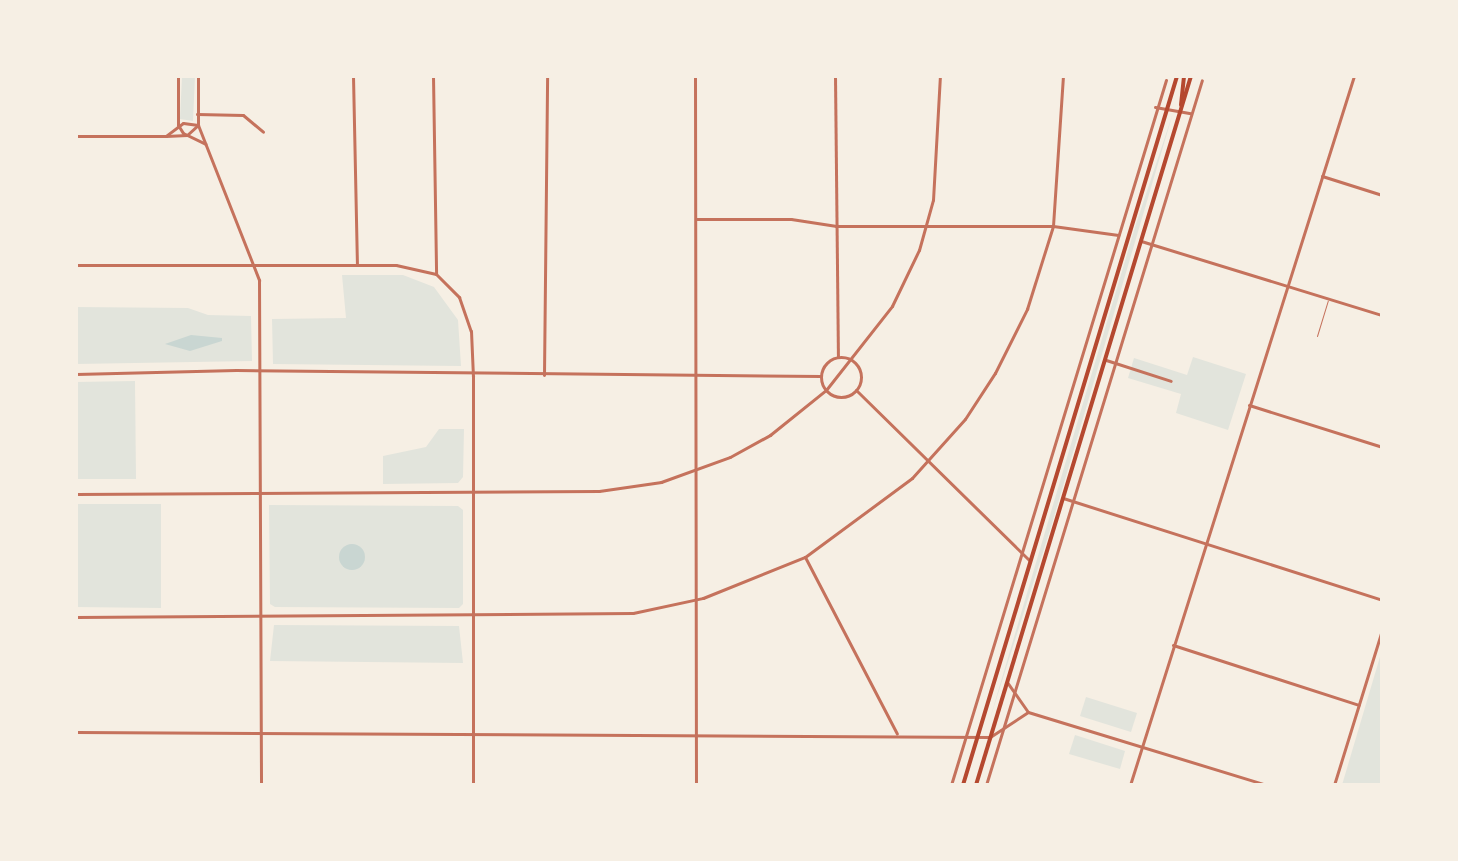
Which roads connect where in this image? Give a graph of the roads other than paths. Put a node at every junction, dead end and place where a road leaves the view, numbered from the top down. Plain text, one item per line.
1 (178, 76) edge
2 (198, 76) edge
3 (353, 76) edge
4 (433, 76) edge
5 (547, 76) edge
6 (695, 76) edge
7 (835, 76) edge
8 (940, 76) edge
9 (1063, 76) edge
10 (1177, 76) edge
11 (1184, 76) edge
12 (1191, 76) edge
13 (1354, 76) edge
14 (1166, 80) dead end
15 (1202, 80) dead end
16 (1185, 96) junction
17 (1196, 98) junction
18 (1155, 107) junction
19 (1167, 109) junction
20 (1180, 111) junction
21 (1191, 113) junction
22 (197, 114) junction
23 (178, 125) junction
24 (198, 125) junction
25 (263, 132) dead end
26 (187, 135) junction
27 (76, 136) edge
28 (166, 136) junction
29 (1172, 136) junction
30 (1184, 139) junction
31 (207, 145) junction
32 (1166, 156) junction
33 (1178, 158) junction
34 (1322, 176) junction
35 (1382, 195) edge
36 (696, 219) junction
37 (836, 226) junction
38 (927, 226) junction
39 (1053, 226) junction
40 (1120, 236) junction
41 (1141, 241) junction
42 (1151, 244) junction
43 (76, 265) edge
44 (357, 265) junction
45 (256, 266) junction
46 (436, 274) junction
47 (1287, 285) junction
48 (1329, 298) junction
49 (1382, 315) edge
50 (1115, 328) junction
51 (1124, 332) junction
52 (1317, 336) dead end
53 (838, 357) junction
54 (1105, 360) junction
55 (854, 361) junction
56 (1115, 363) junction
57 (262, 371) junction
58 (76, 374) edge
59 (544, 375) junction
60 (694, 375) junction
61 (473, 376) junction
62 (821, 376) junction
63 (1171, 381) dead end
64 (826, 390) junction
65 (856, 390) junction
66 (1249, 405) junction
67 (1382, 447) edge
68 (928, 462) junction
69 (694, 472) junction
70 (263, 493) junction
71 (472, 493) junction
72 (76, 494) edge
73 (1063, 498) junction
74 (1072, 501) junction
75 (1205, 544) junction
76 (1022, 553) junction
77 (805, 557) junction
78 (1031, 561) junction
79 (694, 600) junction
80 (1382, 600) edge
81 (1004, 612) junction
82 (471, 615) junction
83 (1014, 615) junction
84 (76, 617) edge
85 (263, 617) junction
86 (1024, 626) junction
87 (1033, 628) junction
88 (1382, 630) edge
89 (1173, 645) junction
90 (1007, 681) junction
91 (1013, 695) junction
92 (1359, 705) junction
93 (1028, 712) junction
94 (1004, 725) junction
95 (261, 731) junction
96 (76, 732) edge
97 (473, 732) junction
98 (696, 732) junction
99 (897, 734) junction
100 (966, 734) junction
101 (978, 736) junction
102 (990, 737) junction
103 (1142, 745) junction
104 (261, 785) edge
105 (473, 785) edge
106 (696, 785) edge
107 (951, 785) edge
108 (963, 785) edge
109 (976, 785) edge
110 (986, 785) edge
111 (1130, 785) edge
112 (1267, 785) edge
113 (1334, 785) edge

1 - 23 street
2 - 22 street
3 - 44 street
4 - 46 street
5 - 59 street
6 - 36 street
7 - 37 street
8 - 38 street
9 - 39 street
10 - 19 main road
11 - 20 main road
12 - 16 main road
13 - 34 street
14 - 18 street
15 - 17 street
16 - 17 street
16 - 20 main road
17 - 21 street
18 - 19 street
18 - 40 street
19 - 20 street
19 - 78 main road
20 - 21 street
20 - 29 main road
21 - 30 street
22 - 24 street
22 - 25 street
23 - 24 street
23 - 26 street
23 - 28 street
24 - 26 street
24 - 31 street
26 - 28 street
26 - 31 street
27 - 28 street
29 - 30 street
29 - 32 main road
30 - 33 street
31 - 45 street
32 - 33 street
32 - 41 main road
33 - 42 street
34 - 35 street
34 - 47 street
36 - 37 street
36 - 60 street
37 - 38 street
37 - 53 street
38 - 39 street
38 - 55 street
39 - 40 street
39 - 68 street
40 - 76 street
41 - 42 street
41 - 50 main road
42 - 47 street
42 - 51 street
43 - 45 street
44 - 45 street
44 - 46 street
45 - 57 street
46 - 61 street
47 - 48 street
47 - 66 street
48 - 49 street
48 - 52 lane
50 - 51 street
50 - 54 main road
51 - 56 street
53 - 55 street
53 - 62 street
54 - 56 street
54 - 73 main road
55 - 64 street
55 - 65 street
56 - 63 street
56 - 74 street
57 - 58 street
57 - 61 street
57 - 70 street
59 - 60 street
59 - 61 street
60 - 62 street
60 - 69 street
61 - 71 street
62 - 64 street
64 - 65 street
64 - 69 street
65 - 68 street
66 - 67 street
66 - 75 street
68 - 76 street
68 - 77 street
69 - 71 street
69 - 79 street
70 - 71 street
70 - 72 street
70 - 85 street
71 - 82 street
73 - 74 street
73 - 86 main road
74 - 75 street
74 - 87 street
75 - 80 street
75 - 89 street
76 - 78 street
76 - 81 street
77 - 79 street
77 - 99 street
78 - 83 main road
79 - 82 street
79 - 98 street
81 - 83 street
81 - 100 street
82 - 85 street
82 - 97 street
83 - 101 main road
84 - 85 street
85 - 95 street
86 - 87 street
86 - 90 main road
87 - 91 street
88 - 92 street
89 - 92 street
89 - 103 street
90 - 91 street
90 - 102 main road
91 - 93 street
91 - 94 street
92 - 113 street
93 - 94 street
93 - 103 street
94 - 102 street
94 - 110 street
95 - 96 street
95 - 97 street
95 - 104 street
97 - 98 street
97 - 105 street
98 - 99 street
98 - 106 street
99 - 100 street
100 - 101 street
100 - 107 street
101 - 102 street
101 - 108 main road
102 - 109 main road
103 - 111 street
103 - 112 street

